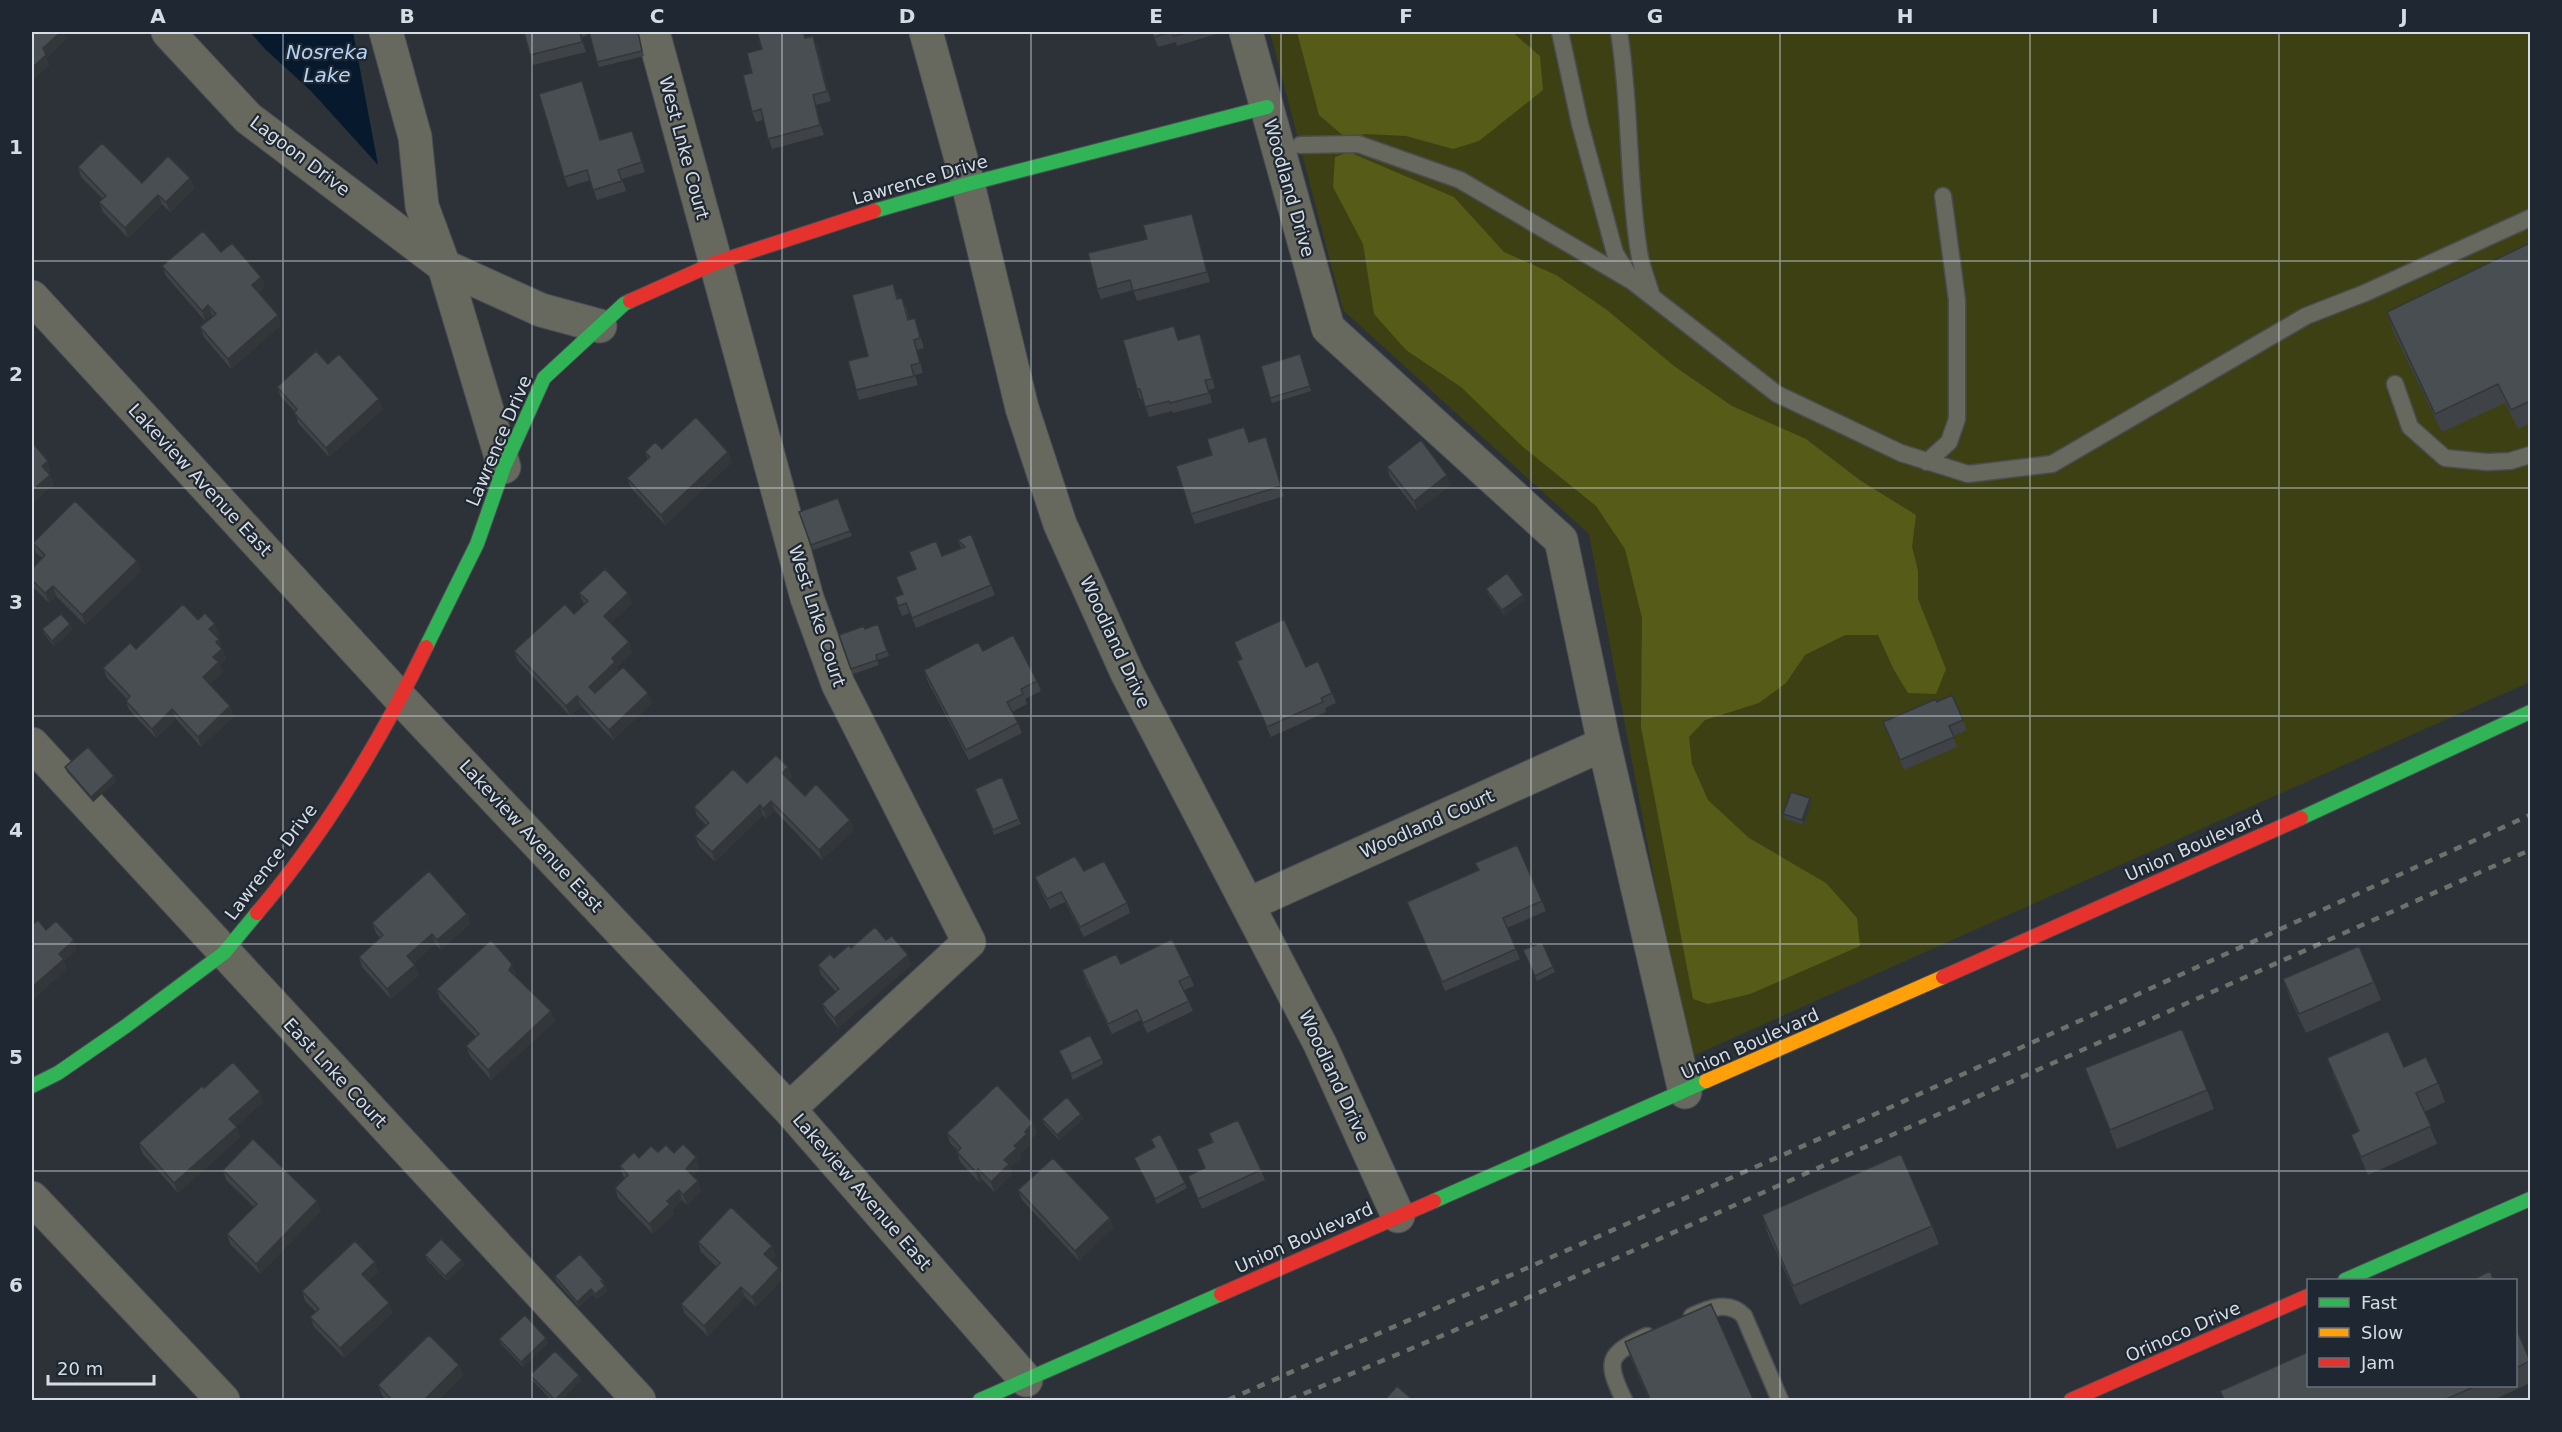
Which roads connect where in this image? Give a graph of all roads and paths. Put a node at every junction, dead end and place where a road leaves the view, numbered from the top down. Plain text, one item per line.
1 (168, 32) edge
2 (386, 32) edge
3 (653, 32) edge
4 (926, 32) edge
5 (1246, 32) edge
6 (1560, 32) edge
7 (1619, 32) edge
8 (1267, 107) junction
9 (1300, 145) dead end
10 (968, 184) junction
11 (1943, 196) dead end
12 (2530, 218) edge
13 (715, 263) junction
14 (444, 266) junction
15 (1633, 282) junction
16 (32, 297) edge
17 (1652, 297) junction
18 (600, 326) junction
19 (2395, 384) dead end
20 (2530, 455) edge
21 (1927, 462) junction
22 (504, 467) junction
23 (401, 699) junction
24 (2530, 712) edge
25 (32, 744) edge
26 (1604, 744) junction
27 (1249, 904) junction
28 (224, 953) junction
29 (32, 1086) edge
30 (1685, 1092) junction
31 (789, 1109) junction
32 (32, 1198) edge
33 (2530, 1199) edge
34 (1398, 1216) junction
35 (2350, 1279) edge
36 (2307, 1296) edge
37 (1026, 1380) junction
38 (223, 1401) edge
39 (639, 1401) edge
40 (980, 1401) edge
41 (1624, 1401) edge
42 (1780, 1401) edge
43 (2071, 1401) edge

1 - 14 street, Lagoon Drive
2 - 14 street
3 - 13 street, West Lnke Court
4 - 10 street, Woodland Drive
5 - 8 street, Woodland Drive
6 - 15 lane
7 - 17 lane
8 - 10 street, Lawrence Drive
8 - 26 street, Woodland Drive
9 - 15 lane
10 - 13 street, Lawrence Drive
10 - 27 street, Woodland Drive
11 - 21 lane
12 - 21 lane
13 - 18 street, Lawrence Drive
13 - 31 street, West Lnke Court
14 - 18 street, Lagoon Drive
14 - 22 street
15 - 17 lane
16 - 23 street, Lakeview Avenue East
17 - 21 lane
18 - 22 street, Lawrence Drive
19 - 20 lane
22 - 23 street, Lawrence Drive
23 - 28 street, Lawrence Drive
23 - 31 street, Lakeview Avenue East
24 - 30 street, Union Boulevard
25 - 28 street, East Lnke Court
26 - 27 street, Woodland Court
26 - 30 street, Woodland Drive
27 - 34 street, Woodland Drive
28 - 29 street, Lawrence Drive
28 - 39 street, East Lnke Court
30 - 34 street, Union Boulevard
31 - 37 street, Lakeview Avenue East
32 - 38 street
33 - 35 street
34 - 37 street, Union Boulevard
36 - 43 street, Orinoco Drive
37 - 40 street, Union Boulevard
41 - 42 lane

